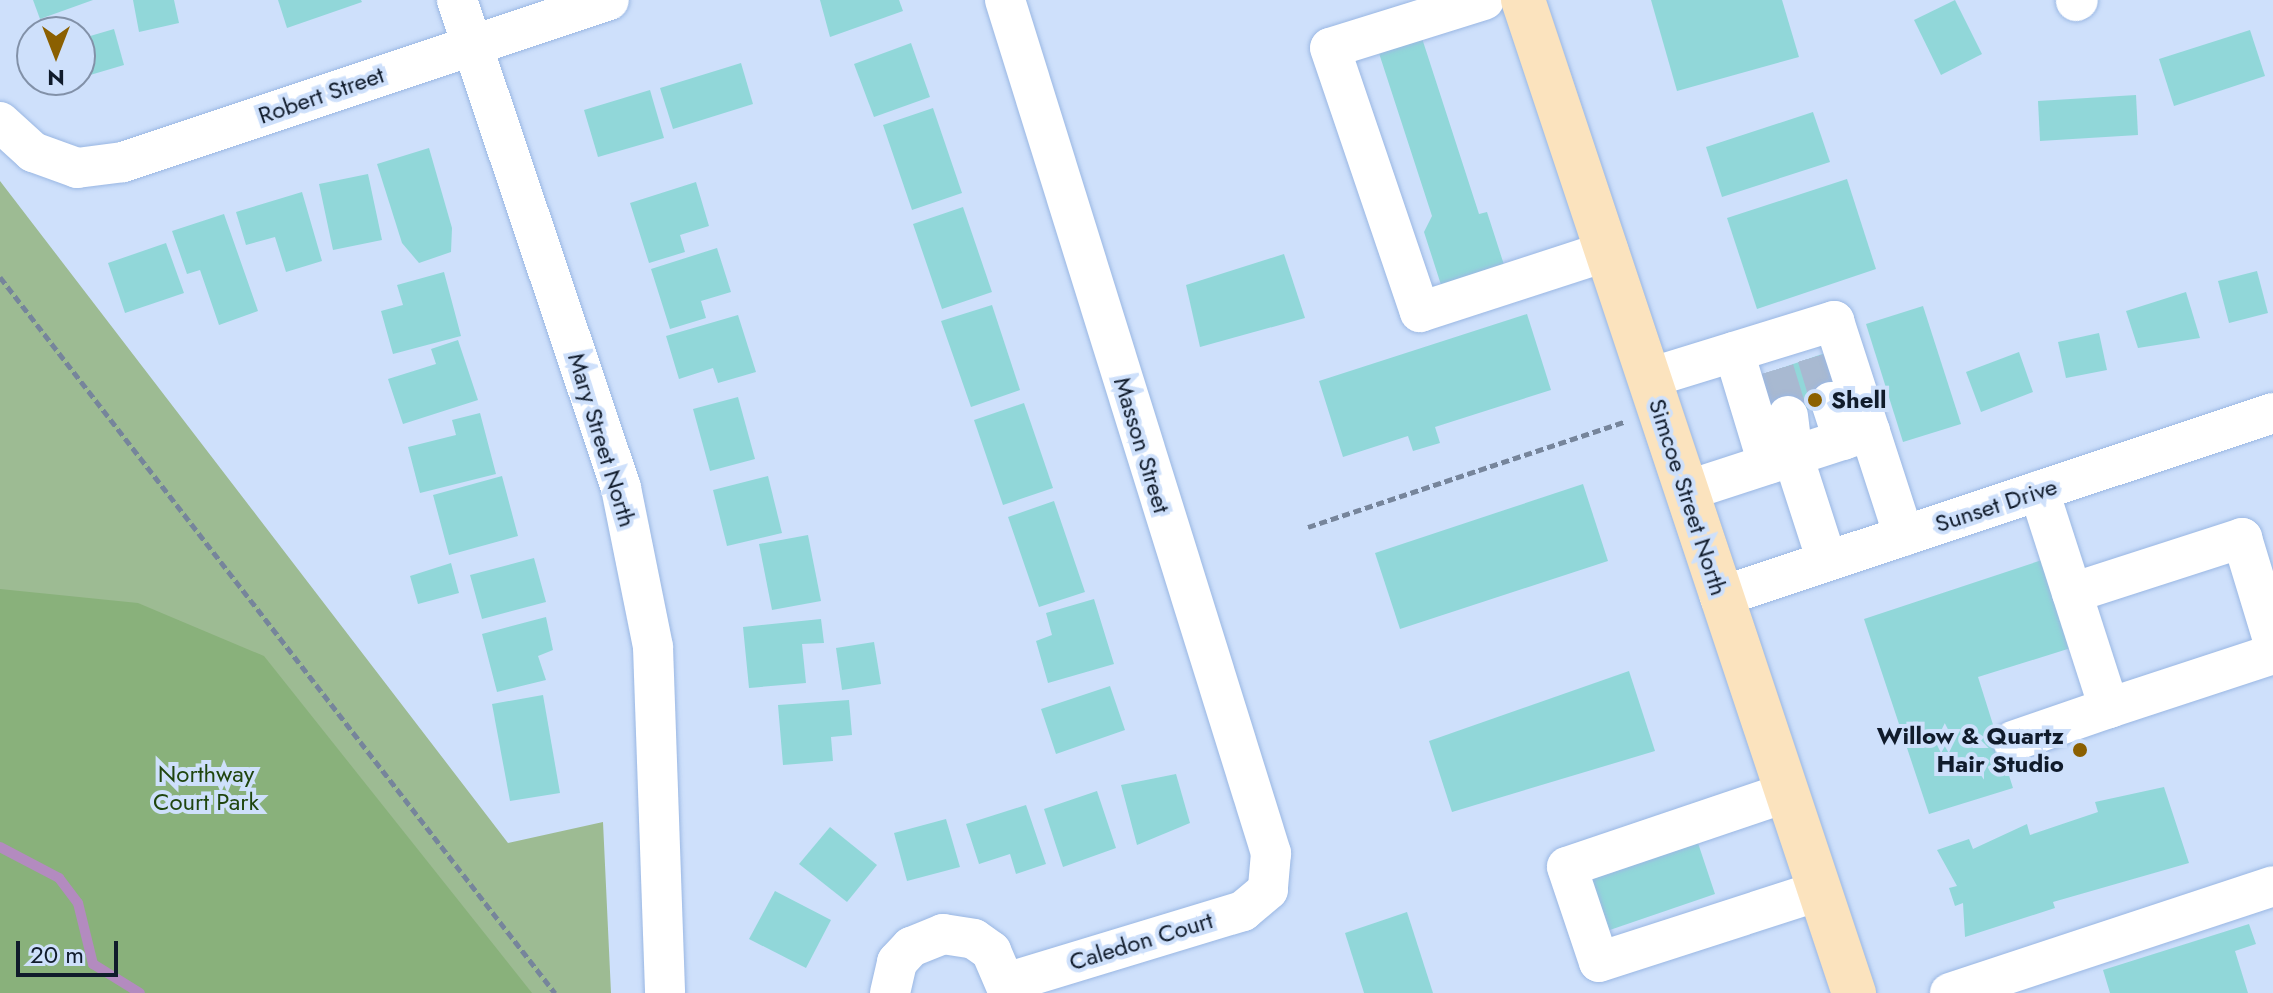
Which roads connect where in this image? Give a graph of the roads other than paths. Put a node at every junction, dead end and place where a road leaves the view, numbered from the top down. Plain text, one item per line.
1 (457, 0) edge
2 (609, 0) edge
3 (1005, 0) edge
4 (1484, 0) edge
5 (1523, 0) edge
6 (471, 45) junction
7 (0, 122) edge
8 (1608, 251) junction
9 (1757, 355) junction
10 (1654, 394) junction
11 (1831, 402) tunnel mouth
12 (2273, 413) edge
13 (1788, 416) tunnel mouth
14 (1856, 435) junction
15 (1781, 460) junction
16 (1686, 491) junction
17 (2039, 491) junction
18 (1904, 536) junction
19 (1827, 561) junction
20 (2072, 593) junction
21 (1720, 597) junction
22 (2273, 640) edge
23 (2273, 654) edge
24 (2109, 708) junction
25 (2013, 741) dead end
26 (1785, 793) junction
27 (2273, 886) edge
28 (1268, 890) joint
29 (1819, 891) junction
30 (1009, 987) edge
31 (665, 993) edge
32 (890, 993) edge
33 (1854, 993) edge
34 (1950, 993) edge

1 - 6 street, Mary Street North
2 - 6 street, Robert Street
3 - 28 street, Masson Street
4 - 8 street
5 - 8 main road, Simcoe Street North
6 - 7 street, Robert Street
6 - 31 street, Mary Street North
8 - 10 main road, Simcoe Street North
9 - 10 street
9 - 14 street
9 - 15 street
10 - 16 main road, Simcoe Street North
11 - 14 street
12 - 17 street, Sunset Drive
13 - 15 street
14 - 15 street
14 - 18 street
15 - 16 street
15 - 19 street
16 - 21 main road, Simcoe Street North
17 - 18 street, Sunset Drive
17 - 20 street
18 - 19 street, Sunset Drive
19 - 21 street, Sunset Drive
20 - 22 street
20 - 24 street
21 - 26 main road, Simcoe Street North
23 - 24 street
24 - 25 street
26 - 29 main road, Simcoe Street North
26 - 29 street
27 - 34 street
28 - 30 street, Caledon Court
29 - 33 main road, Simcoe Street North
30 - 32 street, Caledon Court

